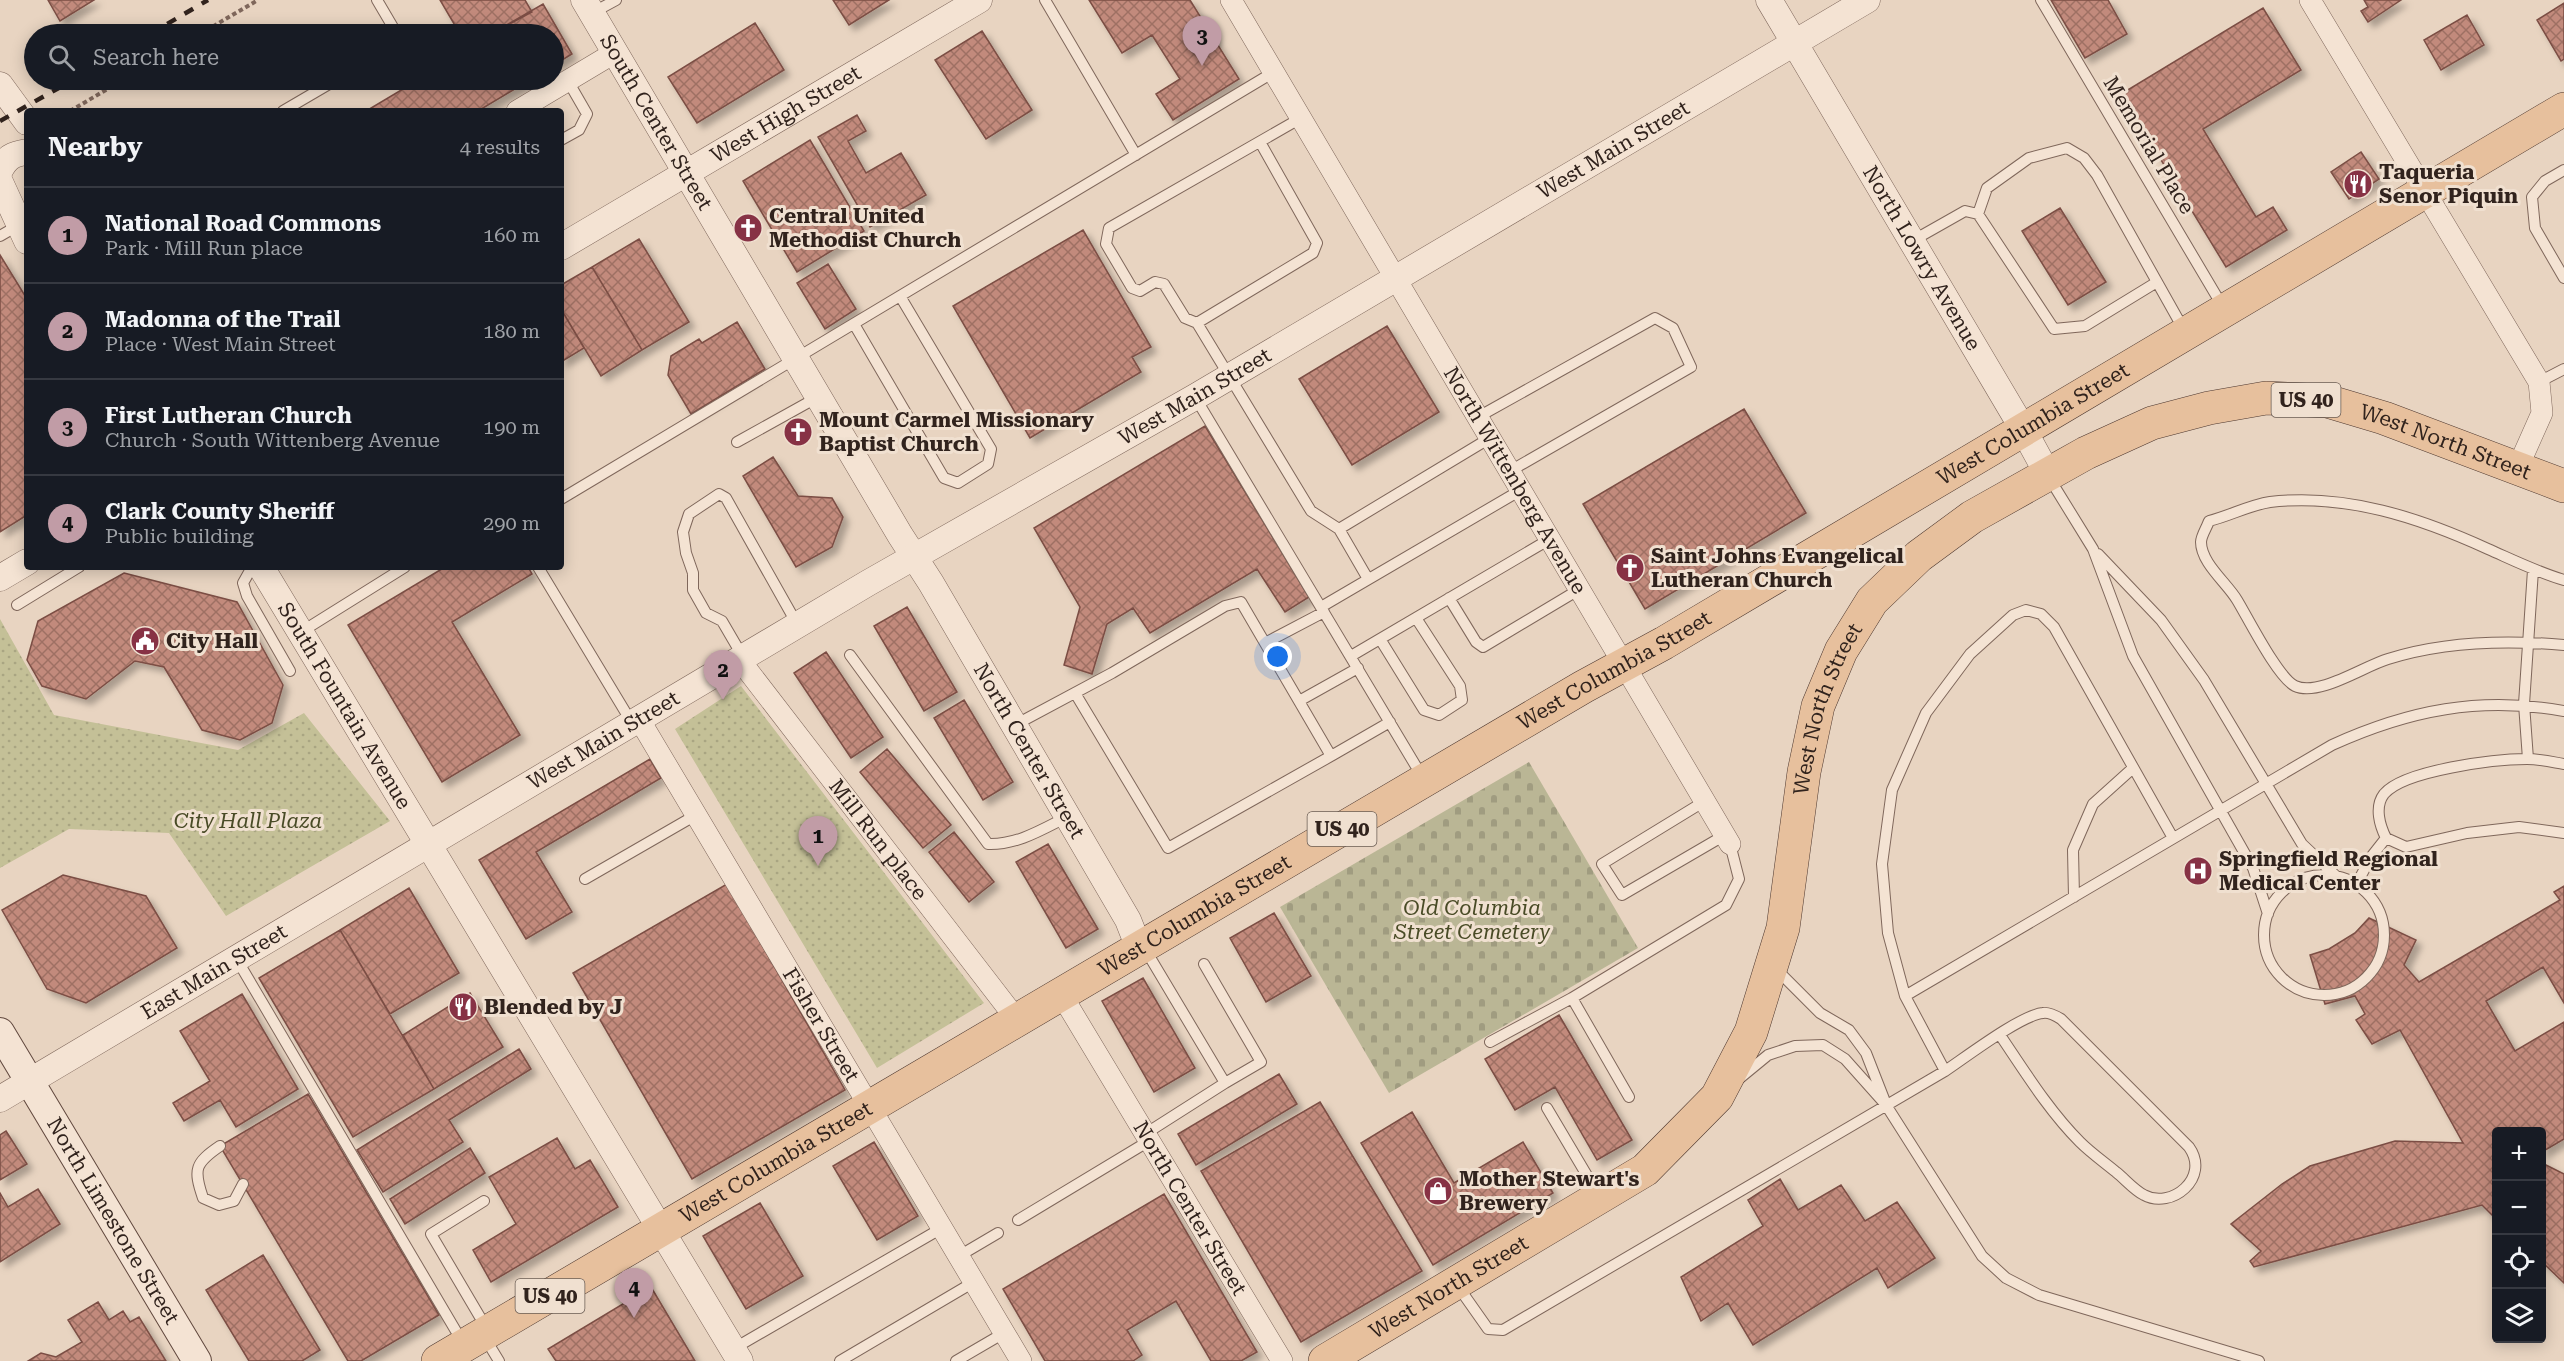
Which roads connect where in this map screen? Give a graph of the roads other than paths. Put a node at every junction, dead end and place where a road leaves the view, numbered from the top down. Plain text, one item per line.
1 (376, 0) edge
2 (616, 0) edge
3 (1045, 0) edge
4 (1230, 0) edge
5 (1769, 0) edge
6 (1867, 0) edge
7 (2041, 0) edge
8 (2310, 0) edge
9 (971, 2) edge
10 (587, 7) edge
11 (391, 24) edge
12 (1794, 43) junction
13 (614, 53) junction
14 (1274, 72) junction
15 (568, 81) junction
16 (564, 83) edge
17 (0, 85) edge
18 (319, 90) edge
19 (553, 90) edge
20 (288, 108) edge
21 (522, 108) edge
22 (2564, 109) edge
23 (24, 118) edge
24 (1301, 118) junction
25 (564, 138) edge
26 (1260, 142) junction
27 (24, 152) edge
28 (1136, 155) junction
29 (0, 170) edge
30 (2564, 170) edge
31 (686, 174) junction
32 (0, 182) edge
33 (2424, 192) junction
34 (1978, 214) junction
35 (15, 234) edge
36 (1912, 241) junction
37 (564, 245) edge
38 (1396, 278) junction
39 (2564, 278) edge
40 (2157, 282) junction
41 (900, 296) junction
42 (2225, 310) junction
43 (1197, 323) junction
44 (854, 324) junction
45 (2186, 333) junction
46 (796, 359) junction
47 (2564, 369) edge
48 (1229, 377) junction
49 (2539, 382) junction
50 (818, 396) junction
51 (1195, 397) junction
52 (1478, 417) junction
53 (2024, 429) junction
54 (1490, 438) junction
55 (737, 442) dead end
56 (2518, 467) junction
57 (1510, 471) junction
58 (2047, 473) junction
59 (2564, 486) edge
60 (1521, 490) junction
61 (564, 497) edge
62 (1338, 529) junction
63 (1550, 539) junction
64 (2093, 549) junction
65 (914, 556) junction
66 (24, 564) edge
67 (74, 570) edge
68 (250, 570) edge
69 (263, 570) edge
70 (400, 570) edge
71 (540, 570) edge
72 (2533, 570) junction
73 (1, 576) edge
74 (1368, 579) junction
75 (2564, 580) edge
76 (1580, 589) junction
77 (1449, 598) junction
78 (17, 605) dead end
79 (1322, 610) junction
80 (1416, 618) junction
81 (797, 625) junction
82 (300, 632) junction
83 (1380, 639) junction
84 (2529, 642) junction
85 (1265, 644) junction
86 (2564, 645) edge
87 (850, 655) dead end
88 (1351, 656) junction
89 (741, 658) junction
90 (1625, 664) junction
91 (1358, 668) junction
92 (290, 670) dead end
93 (1075, 693) junction
94 (1299, 701) junction
95 (2524, 704) junction
96 (2564, 711) edge
97 (636, 721) junction
98 (1390, 722) junction
99 (1013, 726) junction
100 (1331, 756) junction
101 (2528, 759) junction
102 (2564, 764) edge
103 (2133, 768) junction
104 (1425, 780) junction
105 (2266, 783) junction
106 (1705, 801) junction
107 (2221, 810) junction
108 (696, 815) junction
109 (1067, 818) junction
110 (2564, 833) edge
111 (2173, 838) junction
112 (2386, 838) junction
113 (1728, 839) junction
114 (429, 844) junction
115 (2337, 877) junction
116 (585, 879) dead end
117 (2356, 885) junction
118 (2074, 897) junction
119 (2268, 914) junction
120 (1141, 947) junction
121 (236, 958) junction
122 (1204, 964) dead end
123 (1771, 964) junction
124 (1061, 994) junction
125 (1905, 996) junction
126 (1572, 998) junction
127 (1017, 1020) junction
128 (0, 1032) edge
129 (2000, 1035) junction
130 (1490, 1042) dead end
131 (1945, 1071) junction
132 (30, 1081) junction
133 (1225, 1083) junction
134 (1629, 1097) dead end
135 (1717, 1097) junction
136 (0, 1099) edge
137 (1886, 1105) junction
138 (870, 1107) junction
139 (1547, 1108) dead end
140 (1147, 1137) junction
141 (220, 1146) dead end
142 (243, 1184) dead end
143 (1599, 1197) junction
144 (484, 1201) dead end
145 (1018, 1220) dead end
146 (942, 1228) junction
147 (661, 1230) junction
148 (998, 1233) dead end
149 (959, 1256) junction
150 (974, 1282) junction
151 (1456, 1283) junction
152 (1004, 1333) junction
153 (475, 1347) edge
154 (736, 1355) edge
155 (197, 1361) edge
156 (840, 1361) edge
157 (956, 1361) edge
158 (1021, 1361) edge
159 (1282, 1361) edge
160 (1325, 1361) edge
161 (2259, 1361) edge

1 - 11 lane
2 - 10 lane
3 - 28 lane
4 - 14 street, North Wittenberg Avenue
5 - 12 street, North Lowry Avenue
6 - 12 street, West Main Street
7 - 42 lane, Memorial Place
8 - 33 street
9 - 31 street, West High Street
10 - 13 street, South Center Street
12 - 36 street, North Lowry Avenue
12 - 38 street, West Main Street
13 - 15 street
13 - 31 street, South Center Street
14 - 24 street, North Wittenberg Avenue
14 - 28 lane
15 - 16 street
15 - 25 lane
17 - 23 street
18 - 20 lane
19 - 21 street
22 - 33 main road, West Columbia Street / US 40
24 - 26 lane
24 - 38 street, North Wittenberg Avenue
26 - 43 lane
26 - 43 lane
27 - 29 street
28 - 41 lane
30 - 39 lane
31 - 37 street, West High Street
31 - 46 street, South Center Street
32 - 35 street
33 - 42 main road, West Columbia Street / US 40
33 - 49 street
34 - 36 lane
34 - 40 lane
34 - 40 lane
36 - 53 street, North Lowry Avenue
38 - 48 street, West Main Street
38 - 52 street, North Wittenberg Avenue
40 - 45 lane
41 - 44 lane
41 - 44 lane
42 - 45 main road, West Columbia Street / US 40
43 - 48 lane
44 - 46 lane
45 - 53 main road, West Columbia Street / US 40
46 - 50 street, South Center Street
46 - 61 lane
47 - 49 lane
48 - 51 street, West Main Street
48 - 62 lane
49 - 56 street
50 - 55 lane
50 - 65 street, South Center Street
51 - 65 street, West Main Street
51 - 79 lane
52 - 54 street, North Wittenberg Avenue
52 - 57 lane
53 - 58 street, North Lowry Avenue
53 - 90 main road, West Columbia Street / US 40
54 - 57 street, North Wittenberg Avenue
54 - 62 lane
56 - 58 main road, West North Street / US 40
56 - 59 main road, West North Street / US 40
57 - 60 street, North Wittenberg Avenue
58 - 64 lane
58 - 123 main road, West North Street / US 40
60 - 63 street, North Wittenberg Avenue
60 - 74 lane
62 - 74 lane
63 - 76 street, North Wittenberg Avenue
63 - 77 lane
64 - 105 lane
64 - 107 lane
65 - 81 street, West Main Street
65 - 99 street, North Center Street
66 - 73 street
67 - 78 lane
68 - 92 lane
69 - 82 street, South Fountain Avenue
70 - 82 lane
71 - 97 lane
72 - 75 lane
72 - 84 lane
72 - 84 lane
74 - 79 lane
76 - 77 lane
76 - 90 street, North Wittenberg Avenue
77 - 80 lane
79 - 85 lane
79 - 88 lane
80 - 83 lane
80 - 83 lane
81 - 89 street, West Main Street
81 - 89 lane
82 - 114 street, South Fountain Avenue
83 - 88 lane
84 - 86 lane
84 - 95 lane
85 - 93 lane
85 - 94 lane
87 - 109 lane
88 - 91 lane
89 - 97 street, West Main Street
89 - 127 street, Mill Run place
90 - 104 main road, West Columbia Street / US 40
90 - 106 street, North Wittenberg Avenue
91 - 94 lane
91 - 98 lane
93 - 99 lane
93 - 100 lane
94 - 100 lane
95 - 96 lane
95 - 101 lane
95 - 105 lane
97 - 108 street, Fisher Street
97 - 114 street, West Main Street
98 - 100 lane
98 - 104 lane
99 - 109 street, North Center Street
101 - 102 lane
101 - 112 lane
103 - 111 lane
103 - 118 lane
103 - 125 lane
104 - 120 main road, West Columbia Street / US 40
105 - 107 lane
105 - 115 lane
106 - 113 street, North Wittenberg Avenue
106 - 113 lane
107 - 111 lane
107 - 119 lane
108 - 116 lane
108 - 138 street, Fisher Street
109 - 120 street, North Center Street
110 - 112 lane
111 - 118 lane
112 - 117 lane
113 - 126 lane
114 - 121 street, East Main Street
114 - 147 street, South Fountain Avenue
115 - 117 lane
115 - 119 lane
117 - 119 lane
118 - 125 lane
120 - 124 main road, West Columbia Street / US 40
120 - 133 lane
121 - 132 street, East Main Street
121 - 153 lane
122 - 133 lane
123 - 135 main road, West North Street / US 40
123 - 137 lane
124 - 127 main road, West Columbia Street / US 40
124 - 140 street, North Center Street
125 - 131 lane
126 - 130 lane
126 - 134 lane
127 - 138 main road, West Columbia Street / US 40
128 - 132 main road, North Limestone Street
129 - 129 lane
129 - 131 lane
131 - 137 lane
132 - 136 street, East Main Street
132 - 155 main road, North Limestone Street
133 - 140 lane
135 - 137 lane
135 - 143 main road, West North Street / US 40
137 - 151 lane
137 - 161 lane
138 - 146 street, Fisher Street
138 - 147 main road, West Columbia Street / US 40
139 - 143 lane
140 - 145 lane
140 - 159 street, North Center Street
141 - 142 lane
143 - 151 main road, West North Street / US 40
144 - 153 lane
146 - 149 street, Fisher Street
146 - 154 lane
147 - 153 main road, US 40
147 - 154 street, South Fountain Avenue
148 - 149 lane
149 - 150 street, Fisher Street
150 - 152 street, Fisher Street
150 - 156 lane
151 - 160 main road, West North Street / US 40
152 - 157 lane
152 - 158 street, Fisher Street

